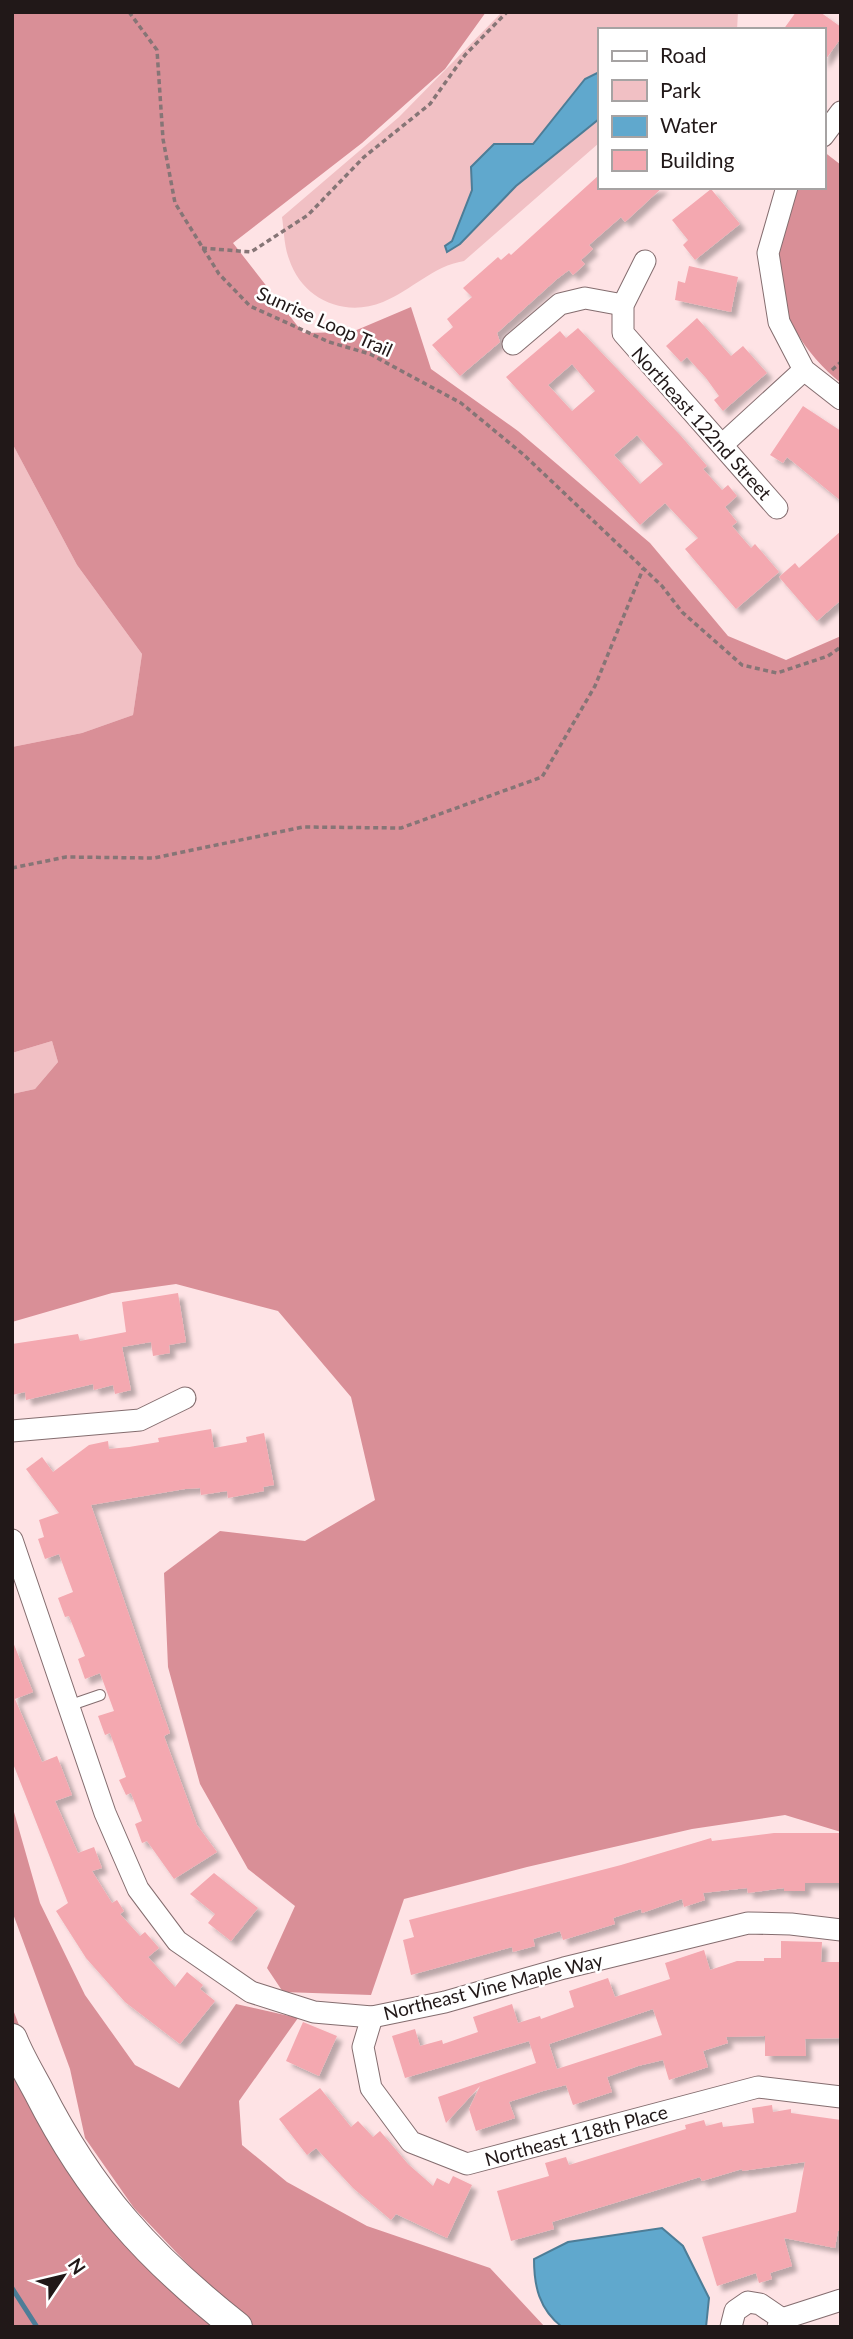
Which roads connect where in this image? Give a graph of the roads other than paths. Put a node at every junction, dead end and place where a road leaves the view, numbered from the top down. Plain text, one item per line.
1 (841, 112) edge
2 (825, 133) edge
3 (786, 189) edge
4 (645, 261) dead end
5 (623, 304) junction
6 (513, 344) dead end
7 (804, 370) junction
8 (841, 400) edge
9 (722, 445) junction
10 (777, 508) dead end
11 (185, 1398) dead end
12 (12, 1431) edge
13 (12, 1540) edge
14 (100, 1695) dead end
15 (68, 1706) junction
16 (841, 1930) edge
17 (372, 2017) junction
18 (12, 2039) edge
19 (841, 2097) edge
20 (841, 2300) edge
21 (780, 2323) edge
22 (237, 2327) edge
23 (731, 2327) edge

1 - 2 street
3 - 7 street
4 - 5 street
5 - 6 street
5 - 9 street, Northeast 122nd Street
7 - 8 street
7 - 9 street
9 - 10 street, Northeast 122nd Street
11 - 12 street
13 - 15 street, Northeast Vine Maple Way
14 - 15 lane
15 - 17 street, Northeast Vine Maple Way
16 - 17 street, Northeast Vine Maple Way
17 - 19 street, Northeast 118th Place
18 - 22 main road
20 - 21 street
21 - 23 street

